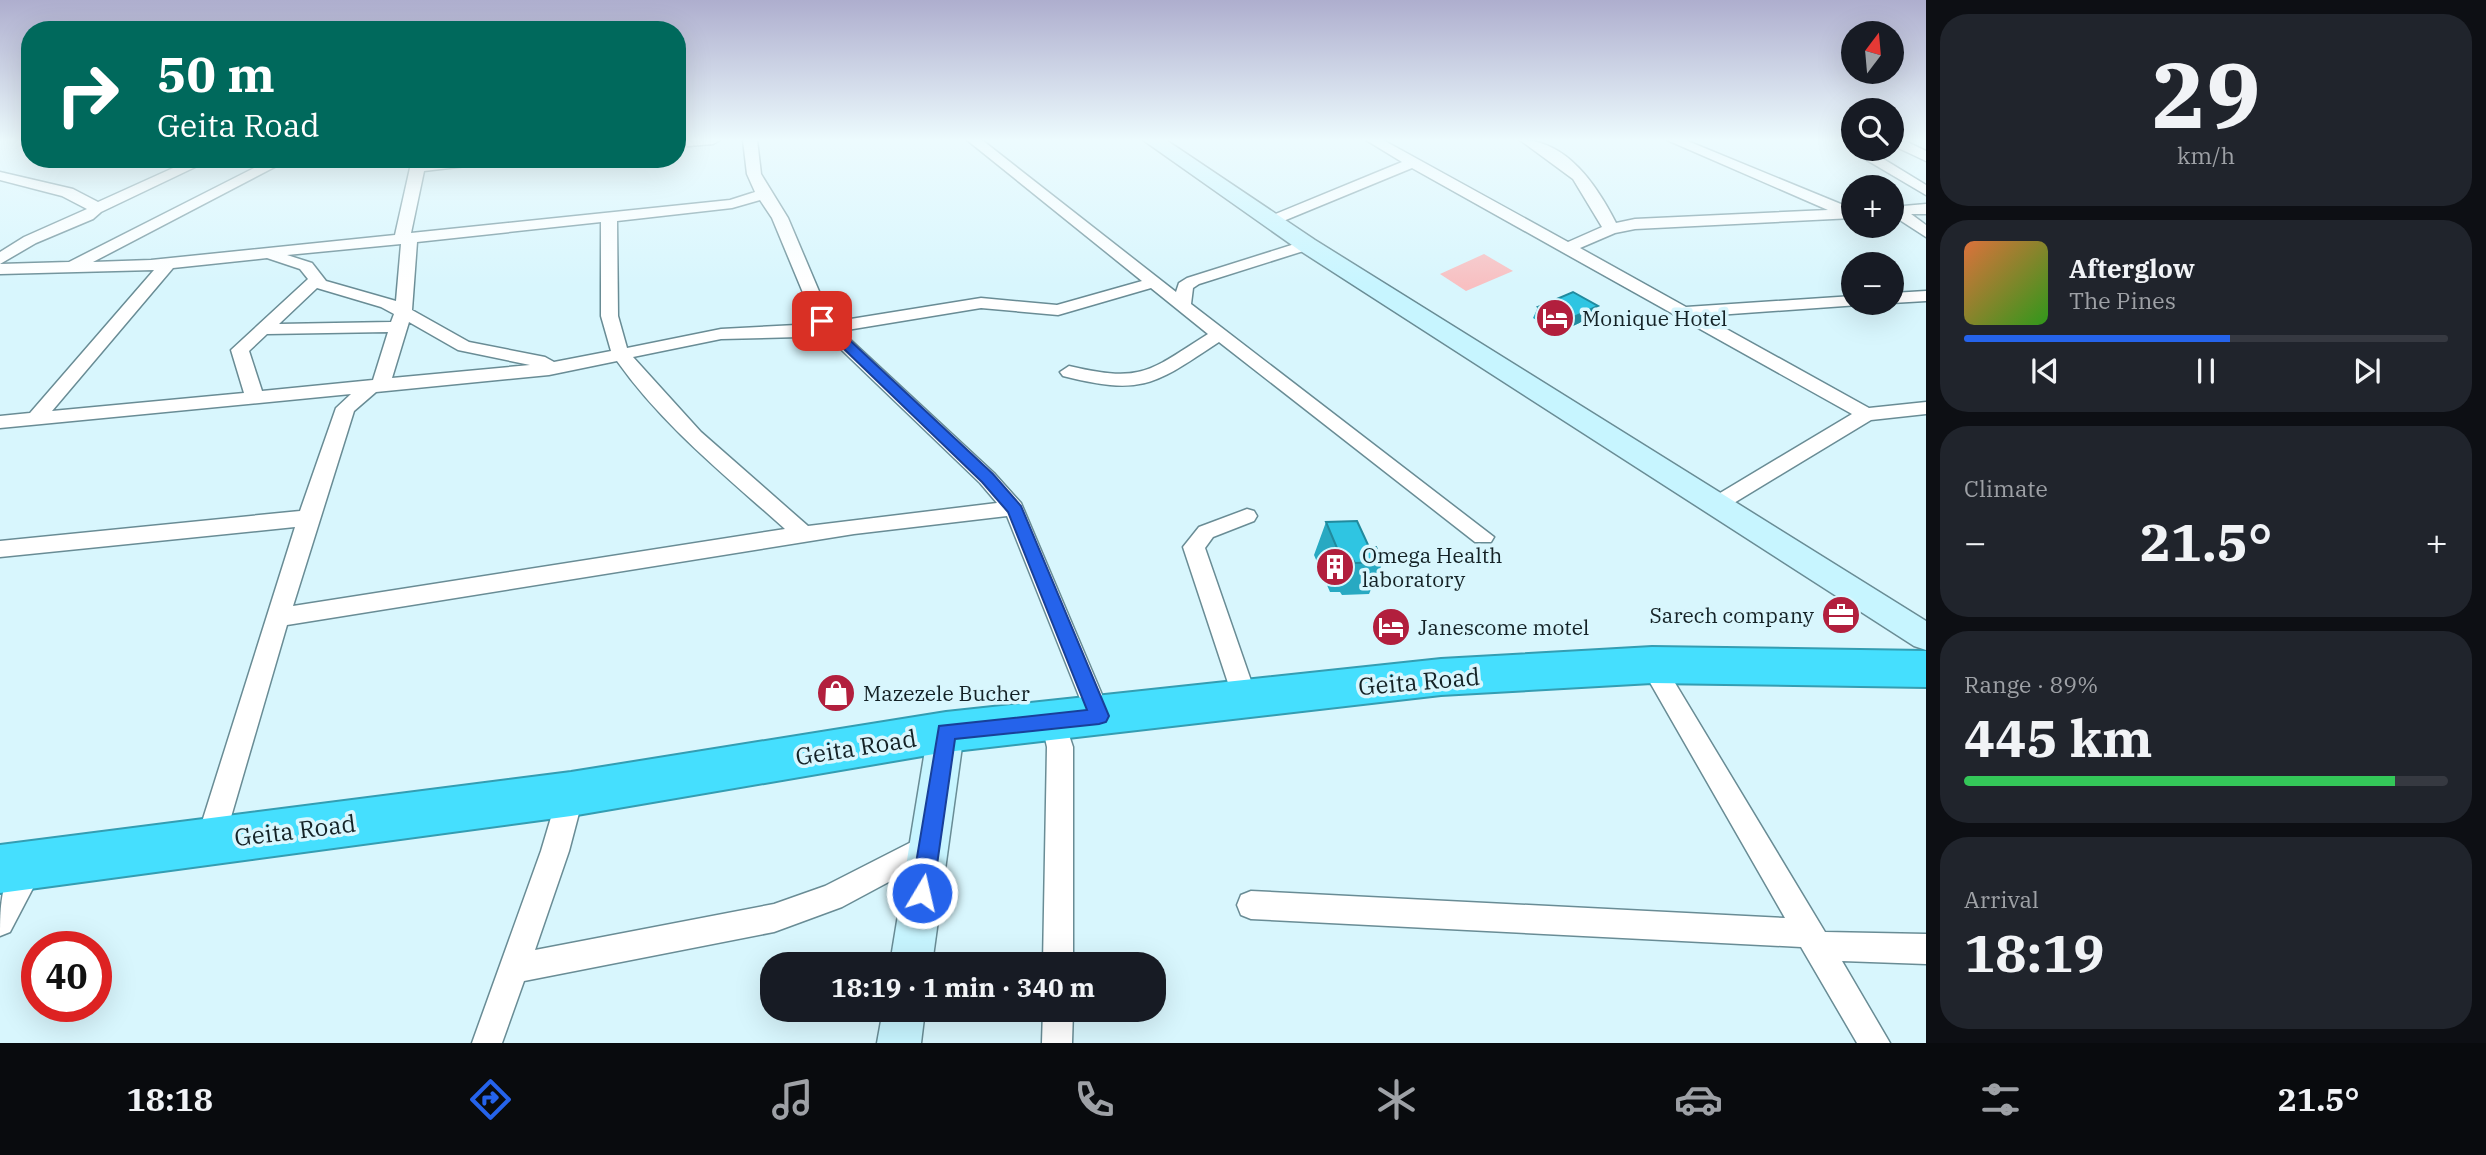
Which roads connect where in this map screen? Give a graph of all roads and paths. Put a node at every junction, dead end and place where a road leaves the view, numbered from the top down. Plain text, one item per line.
1 (43, 189) edge
2 (140, 189) edge
3 (225, 189) edge
4 (414, 189) edge
5 (761, 189) edge
6 (1036, 189) edge
7 (1224, 189) edge
8 (1349, 189) edge
9 (1461, 189) edge
10 (1589, 189) edge
11 (1793, 189) edge
12 (763, 194) junction
13 (1841, 208) edge
14 (96, 209) junction
15 (1926, 209) edge
16 (1904, 210) edge
17 (1841, 214) edge
18 (609, 217) junction
19 (1904, 218) edge
20 (1271, 221) junction
21 (1611, 229) junction
22 (1926, 232) edge
23 (406, 239) junction
24 (1307, 245) junction
25 (1567, 248) junction
26 (262, 254) junction
27 (1, 260) edge
28 (167, 264) junction
29 (69, 267) junction
30 (316, 279) junction
31 (1187, 284) junction
32 (1160, 285) junction
33 (1926, 296) edge
34 (1904, 297) edge
35 (1841, 302) edge
36 (1183, 303) junction
37 (1685, 312) junction
38 (401, 319) junction
39 (827, 327) junction
40 (261, 329) junction
41 (1219, 334) junction
42 (621, 356) junction
43 (565, 367) junction
44 (1069, 372) dead end
45 (375, 388) junction
46 (255, 399) junction
47 (1926, 408) edge
48 (1866, 414) junction
49 (35, 419) junction
50 (0, 422) edge
51 (1717, 504) junction
52 (1014, 508) junction
53 (1247, 516) dead end
54 (308, 518) junction
55 (804, 534) junction
56 (1483, 537) dead end
57 (0, 549) edge
58 (279, 617) junction
59 (1926, 637) edge
60 (1652, 665) junction
61 (1926, 669) edge
62 (1245, 698) junction
63 (1099, 716) junction
64 (1053, 721) junction
65 (946, 732) junction
66 (571, 794) junction
67 (210, 841) junction
68 (929, 846) junction
69 (16, 867) edge
70 (1251, 905) dead end
71 (0, 922) edge
72 (1812, 940) junction
73 (1926, 949) edge
74 (913, 952) edge
75 (1058, 952) edge
76 (516, 968) junction
77 (902, 1022) edge
78 (1058, 1022) edge
79 (487, 1043) edge
80 (899, 1043) edge
81 (1057, 1043) edge
82 (1874, 1043) edge

1 - 14 street
2 - 14 street
3 - 29 street
4 - 23 street
5 - 12 street
6 - 32 street
7 - 20 main road
8 - 20 street
9 - 25 street
10 - 21 street
11 - 13 street
12 - 18 street
12 - 39 street
14 - 27 street
15 - 16 street
17 - 21 street
18 - 23 street
18 - 42 street
19 - 22 street
20 - 24 main road
21 - 25 street
23 - 26 street
23 - 38 street
24 - 31 street
24 - 51 main road
25 - 37 street
26 - 28 street
26 - 30 street
27 - 29 street
28 - 29 street
28 - 49 street
30 - 38 street
30 - 40 street
31 - 32 street
31 - 36 street
32 - 36 street
32 - 39 street
33 - 34 street
35 - 37 street
36 - 41 street
37 - 48 street
38 - 40 street
38 - 43 street
38 - 45 street
39 - 42 street
39 - 52 street
40 - 46 street
41 - 44 street
41 - 56 street
42 - 43 street
42 - 55 street
43 - 45 street
45 - 46 street
45 - 54 street
46 - 49 street
47 - 48 street
48 - 51 street
49 - 50 street
51 - 59 main road
52 - 55 street
52 - 63 street
53 - 62 street
54 - 57 street
54 - 58 street
55 - 58 street
58 - 67 street
60 - 61 highway, Geita Road
60 - 62 highway, Geita Road
60 - 72 street
62 - 63 highway, Geita Road
63 - 64 highway, Geita Road
64 - 65 highway, Geita Road
64 - 75 street
65 - 66 highway, Geita Road
65 - 68 main road
66 - 67 highway, Geita Road
66 - 76 street
67 - 69 highway, Geita Road
68 - 74 main road
68 - 76 street
69 - 71 street
70 - 72 street
72 - 73 street
72 - 82 street
76 - 79 street
77 - 80 main road
78 - 81 street

